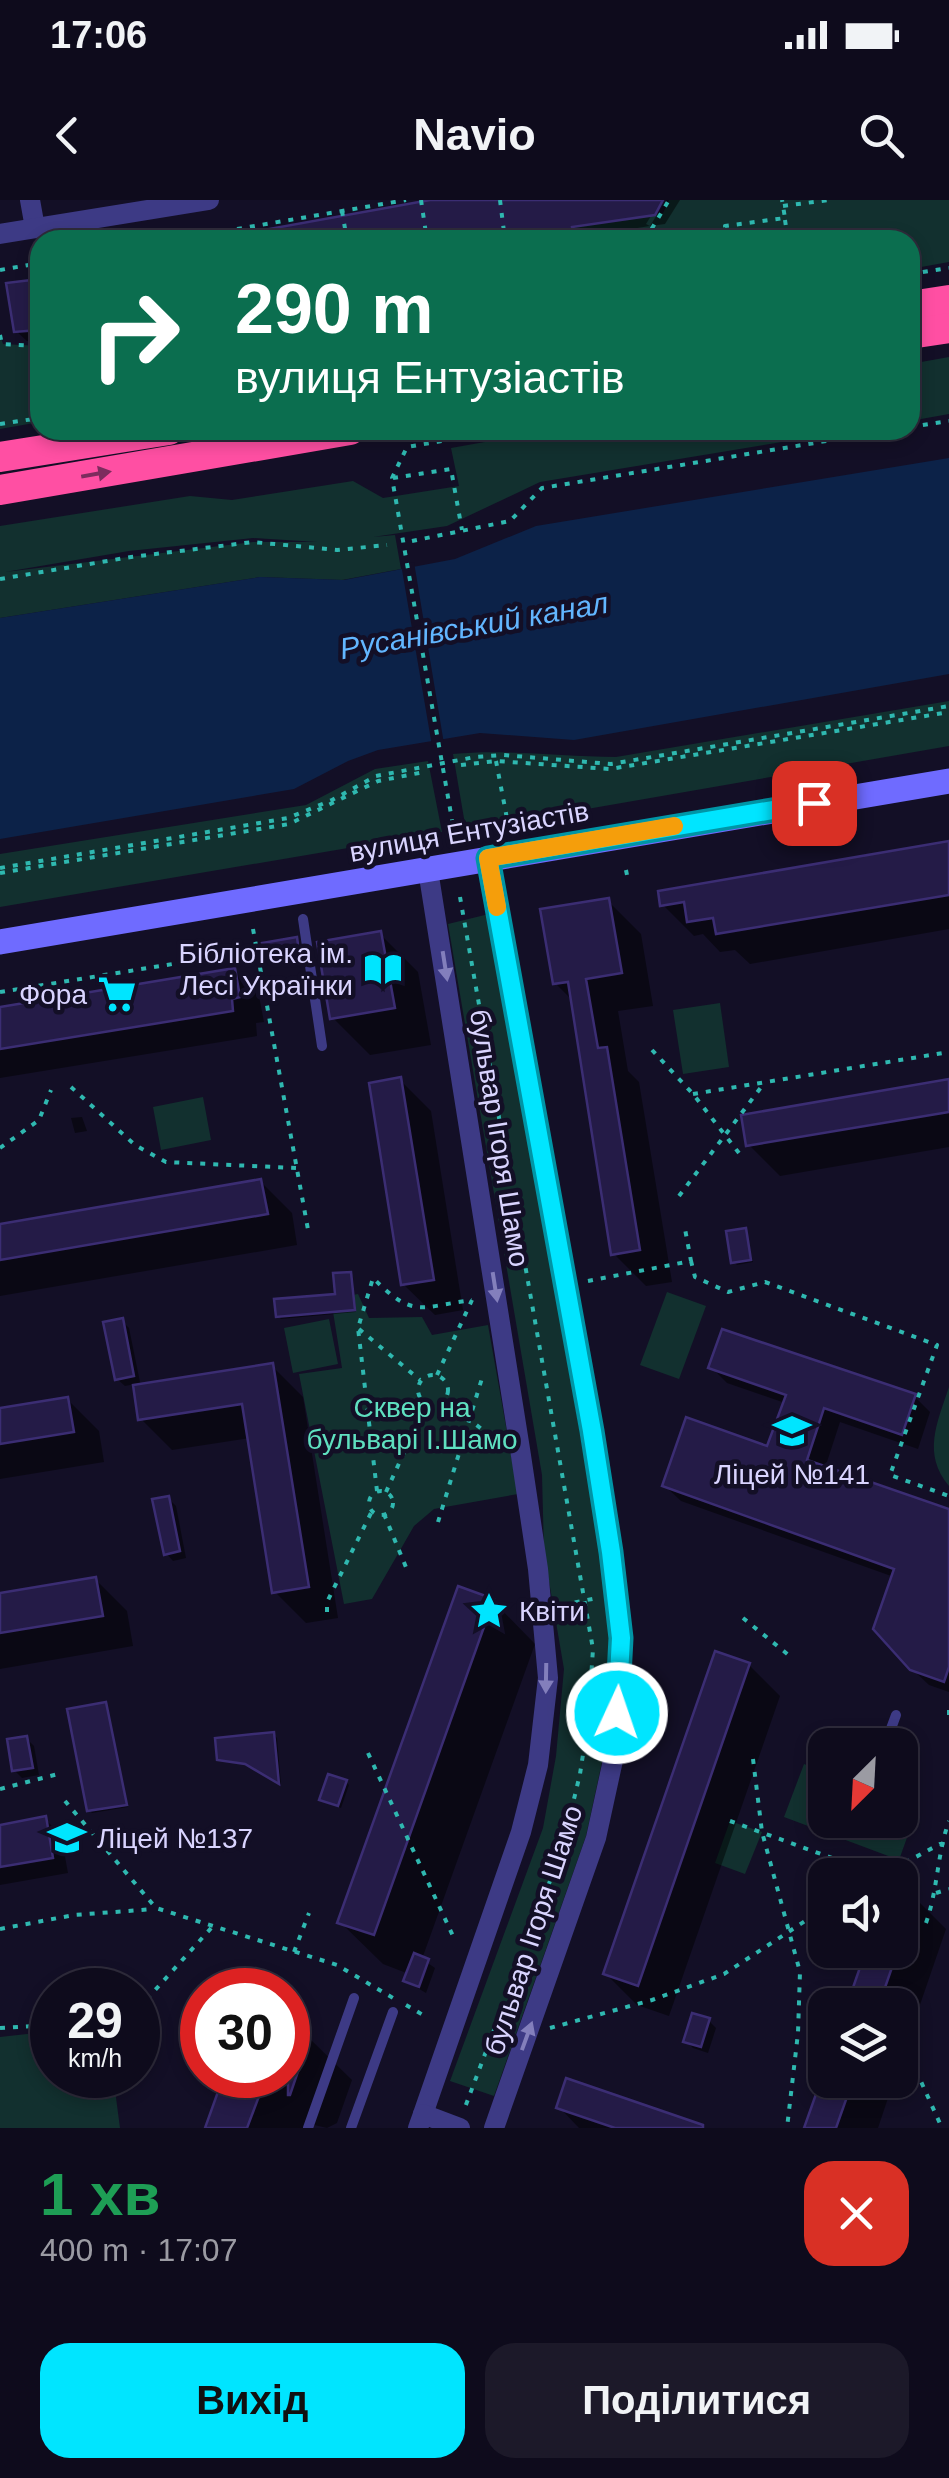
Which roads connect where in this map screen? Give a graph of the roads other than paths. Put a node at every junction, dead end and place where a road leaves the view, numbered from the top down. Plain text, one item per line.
1 (30, 200) edge
2 (209, 200) edge
3 (35, 228) junction
4 (0, 234) edge
5 (949, 300) edge
6 (920, 304) edge
7 (949, 328) edge
8 (920, 332) edge
9 (106, 440) edge
10 (292, 440) edge
11 (0, 457) edge
12 (0, 490) edge
13 (949, 781) edge
14 (488, 858) junction
15 (428, 870) junction
16 (303, 919) dead end
17 (0, 942) edge
18 (322, 1046) dead end
19 (896, 1715) dead end
20 (891, 1728) edge
21 (354, 1998) dead end
22 (393, 2012) dead end
23 (420, 2121) edge
24 (308, 2128) edge
25 (352, 2128) edge
26 (460, 2128) edge
27 (494, 2128) edge

1 - 3 street
2 - 3 street
3 - 4 street
5 - 6 highway
7 - 8 highway
9 - 11 highway
12 -> 10 highway
13 - 14 street, вулиця Ентузіастів
14 - 15 street, вулиця Ентузіастів
27 -> 14 street, бульвар Ігоря Шамо
15 - 17 street, вулиця Ентузіастів
15 -> 23 street, бульвар Ігоря Шамо
16 - 18 lane
19 - 20 lane
21 - 24 lane
22 - 25 lane
23 - 26 street

